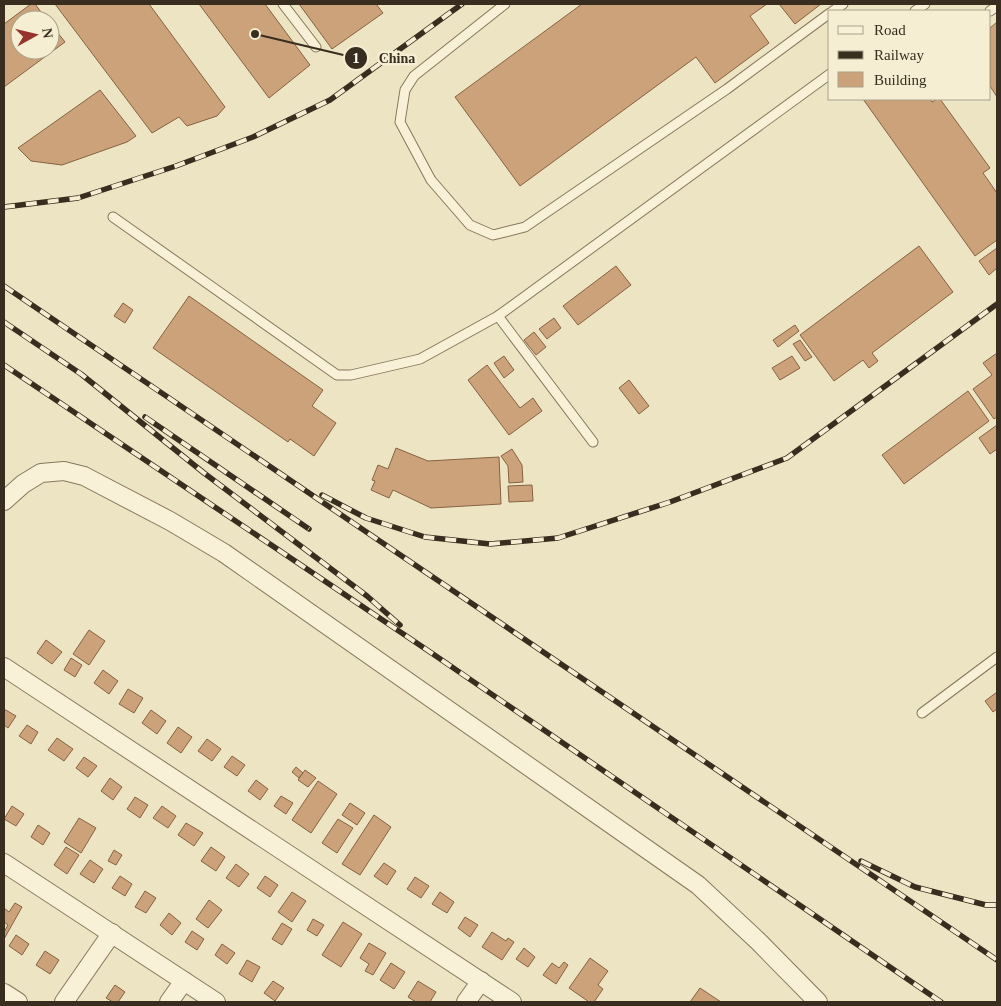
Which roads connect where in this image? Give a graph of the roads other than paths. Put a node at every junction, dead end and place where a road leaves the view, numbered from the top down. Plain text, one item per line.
1 (284, 4) edge
2 (505, 4) edge
3 (828, 14) edge
4 (316, 47) dead end
5 (828, 75) edge
6 (113, 217) dead end
7 (498, 316) junction
8 (593, 442) dead end
9 (4, 501) edge
10 (997, 658) edge
11 (4, 667) edge
12 (922, 713) dead end
13 (4, 863) edge
14 (112, 933) junction
15 (184, 981) junction
16 (481, 982) junction
17 (4, 992) edge
18 (18, 1002) edge
19 (64, 1002) edge
20 (169, 1002) edge
21 (216, 1002) edge
22 (466, 1002) edge
23 (512, 1002) edge
24 (818, 1002) edge

1 - 4 lane
2 - 3 lane
5 - 7 lane
6 - 7 lane
7 - 8 lane
9 - 24 street
10 - 12 lane
11 - 16 street
13 - 14 street
14 - 15 street
14 - 19 street
15 - 20 street
15 - 21 street
16 - 22 street
16 - 23 street
17 - 18 street

